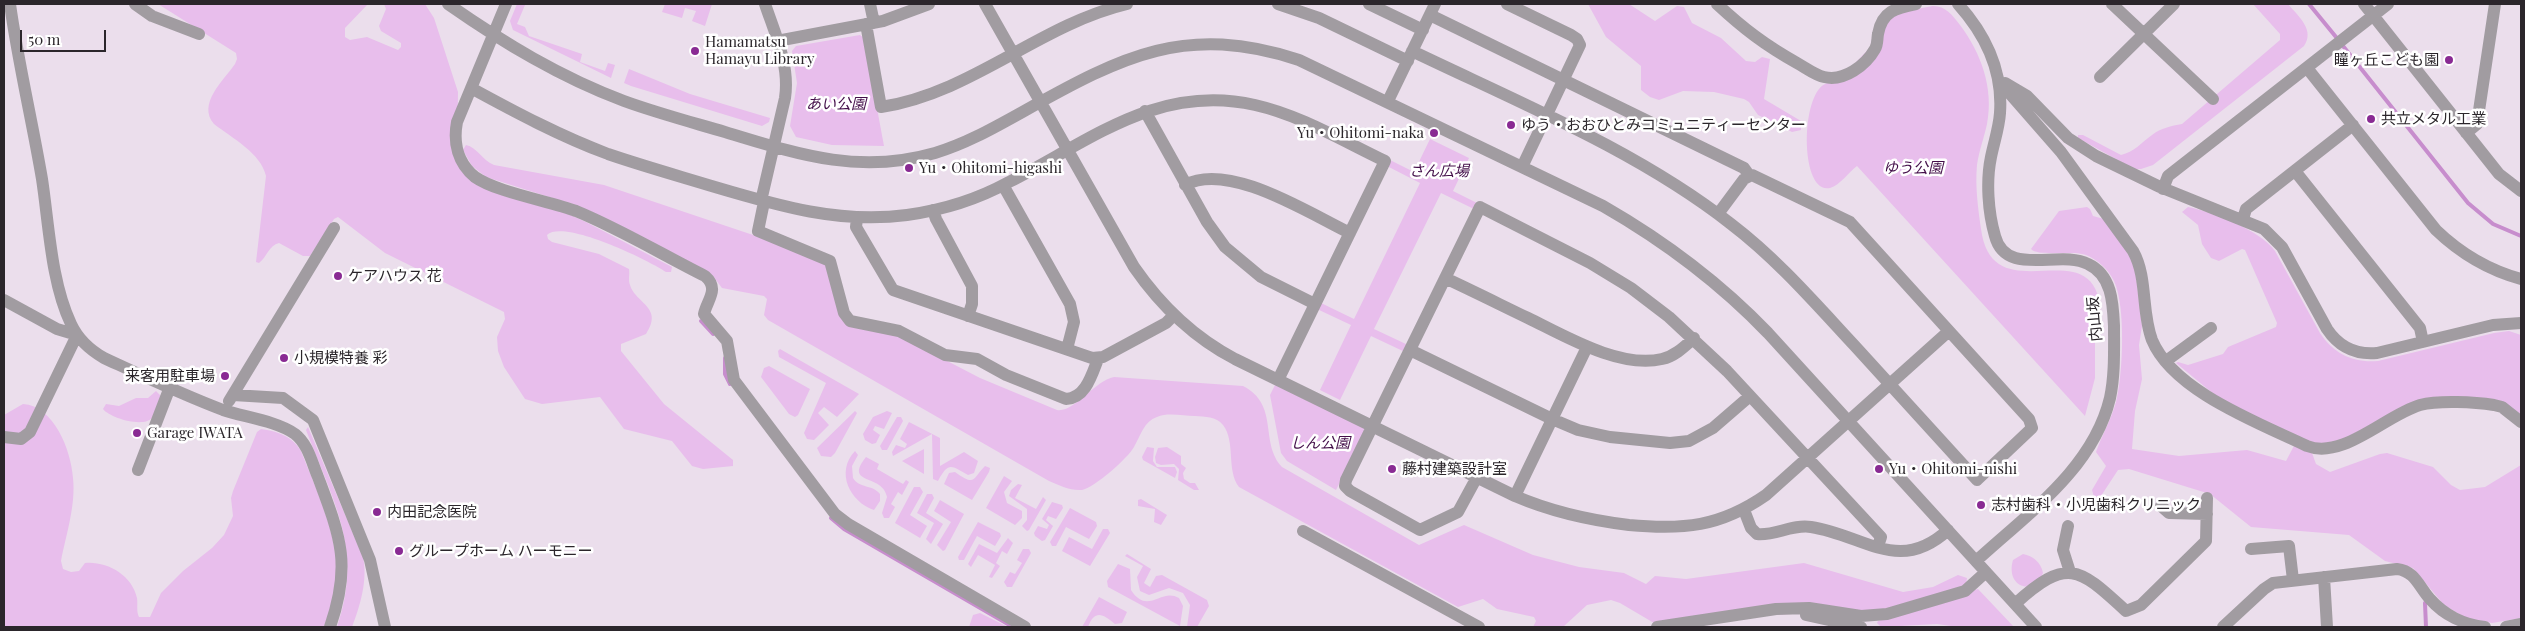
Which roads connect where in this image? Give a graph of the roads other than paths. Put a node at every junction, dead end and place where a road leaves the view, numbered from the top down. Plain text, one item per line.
1 (10, 4) edge
2 (135, 4) edge
3 (448, 4) edge
4 (506, 4) edge
5 (765, 4) edge
6 (870, 4) edge
7 (929, 4) edge
8 (985, 4) edge
9 (1127, 4) edge
10 (1278, 4) edge
11 (1370, 4) edge
12 (1507, 4) edge
13 (1717, 4) edge
14 (1916, 4) edge
15 (1958, 4) edge
16 (2112, 4) edge
17 (2174, 4) edge
18 (2364, 4) edge
19 (2388, 4) edge
20 (2494, 4) edge
21 (1432, 10) edge
22 (2373, 16) junction
23 (870, 23) junction
24 (1423, 30) junction
25 (199, 34) dead end
26 (2144, 34) junction
27 (492, 35) junction
28 (777, 41) junction
29 (1014, 54) junction
30 (1410, 56) junction
31 (2307, 68) junction
32 (2100, 78) dead end
33 (1998, 80) junction
34 (1564, 81) junction
35 (471, 88) junction
36 (2213, 99) dead end
37 (1388, 101) junction
38 (1041, 102) junction
39 (1145, 111) junction
40 (1547, 116) junction
41 (2353, 125) junction
42 (2466, 133) junction
43 (774, 147) junction
44 (1068, 150) junction
45 (1522, 167) junction
46 (2295, 171) junction
47 (1749, 175) junction
48 (1003, 185) junction
49 (1185, 185) junction
50 (2163, 188) junction
51 (2521, 191) edge
52 (763, 201) junction
53 (933, 210) junction
54 (1718, 214) junction
55 (856, 218) junction
56 (2243, 219) junction
57 (334, 228) dead end
58 (1350, 233) junction
59 (1445, 278) junction
60 (2521, 279) edge
61 (4, 300) edge
62 (1315, 304) junction
63 (968, 316) junction
64 (1174, 316) junction
65 (2521, 324) edge
66 (2211, 328) dead end
67 (1949, 331) junction
68 (77, 334) junction
69 (1694, 338) junction
70 (2423, 342) junction
71 (1587, 347) junction
72 (1067, 349) junction
73 (1410, 350) junction
74 (1098, 359) junction
75 (2166, 361) junction
76 (1278, 380) junction
77 (1890, 384) junction
78 (170, 387) junction
79 (233, 395) junction
80 (1750, 396) junction
81 (226, 411) junction
82 (1552, 419) junction
83 (1849, 422) junction
84 (2521, 422) edge
85 (1373, 427) junction
86 (4, 437) edge
87 (1808, 458) junction
88 (138, 470) dead end
89 (1477, 477) junction
90 (1515, 496) junction
91 (2207, 498) dead end
92 (2161, 506) dead end
93 (1744, 510) junction
94 (2207, 514) junction
95 (2068, 526) dead end
96 (1948, 530) junction
97 (1303, 531) dead end
98 (1878, 546) junction
99 (2250, 549) dead end
100 (1976, 561) junction
101 (1986, 572) junction
102 (2070, 572) junction
103 (2324, 577) junction
104 (2293, 580) junction
105 (2015, 604) junction
106 (1796, 608) junction
107 (2521, 624) edge
108 (330, 627) edge
109 (385, 627) edge
110 (1025, 627) edge
111 (1479, 627) edge
112 (1657, 627) edge
113 (1861, 627) edge
114 (2036, 627) edge
115 (2222, 627) edge
116 (2327, 627) edge
117 (2485, 627) edge
118 (2506, 627) edge

1 - 68 street
2 - 25 street
3 - 27 street
4 - 27 street
5 - 28 street
6 - 23 street
7 - 23 street
8 - 29 street
9 - 29 street
10 - 30 street
11 - 24 street
12 - 34 street
13 - 14 street
15 - 33 street, 内山坂
16 - 26 street
17 - 26 street
18 - 22 street
19 - 22 street
20 - 42 street
21 - 24 street
21 - 34 street
22 - 31 street
22 - 42 street
23 - 28 street
23 - 29 street
24 - 30 street
26 - 32 street
26 - 36 street
27 - 35 street
27 - 43 street
28 - 43 street
29 - 38 street
30 - 37 street
30 - 40 street
31 - 41 street
31 - 50 street
33 - 50 street
33 - 75 street
33 - 100 street, 内山坂
34 - 40 street
34 - 47 street
35 - 52 street
35 - 110 street
37 - 38 street
37 - 45 street
38 - 43 street
38 - 44 street
39 - 44 street
39 - 49 street
39 - 58 street
40 - 45 street
40 - 54 street
41 - 46 street
41 - 60 street
42 - 51 street
43 - 52 street
44 - 48 street
44 - 64 street
45 - 83 street
46 - 56 street
46 - 70 street
47 - 54 street
47 - 67 street
48 - 53 street
48 - 72 street
49 - 58 street
49 - 62 street
50 - 56 street
52 - 55 street
52 - 74 street
53 - 55 street
53 - 63 street
54 - 77 street
55 - 63 street
56 - 70 street
57 - 79 street
58 - 62 street
59 - 69 street
59 - 71 street
59 - 73 street
61 - 68 street
62 - 76 street
63 - 72 street
64 - 74 street
64 - 76 street
65 - 70 street
66 - 75 street
67 - 77 street
67 - 77 street
68 - 78 street
68 - 86 street
69 - 71 street
69 - 80 street
71 - 82 street
72 - 74 street
73 - 82 street
73 - 85 street
75 - 84 street
76 - 85 street
77 - 83 street
78 - 81 street
78 - 88 street
79 - 81 street
79 - 109 street
80 - 82 street
80 - 87 street
81 - 108 street
82 - 90 street
83 - 87 street
83 - 96 street
85 - 89 street
85 - 89 street
87 - 93 street
87 - 98 street
89 - 90 street
90 - 93 street
91 - 94 street
92 - 94 street
93 - 98 street
94 - 102 street
95 - 102 street
96 - 98 street
96 - 100 street
97 - 111 street
99 - 104 street
100 - 101 street
101 - 105 street
101 - 106 street
102 - 105 street
103 - 104 street
103 - 116 street
103 - 117 street
104 - 115 street
105 - 114 street
106 - 112 street
106 - 113 street
107 - 118 street

